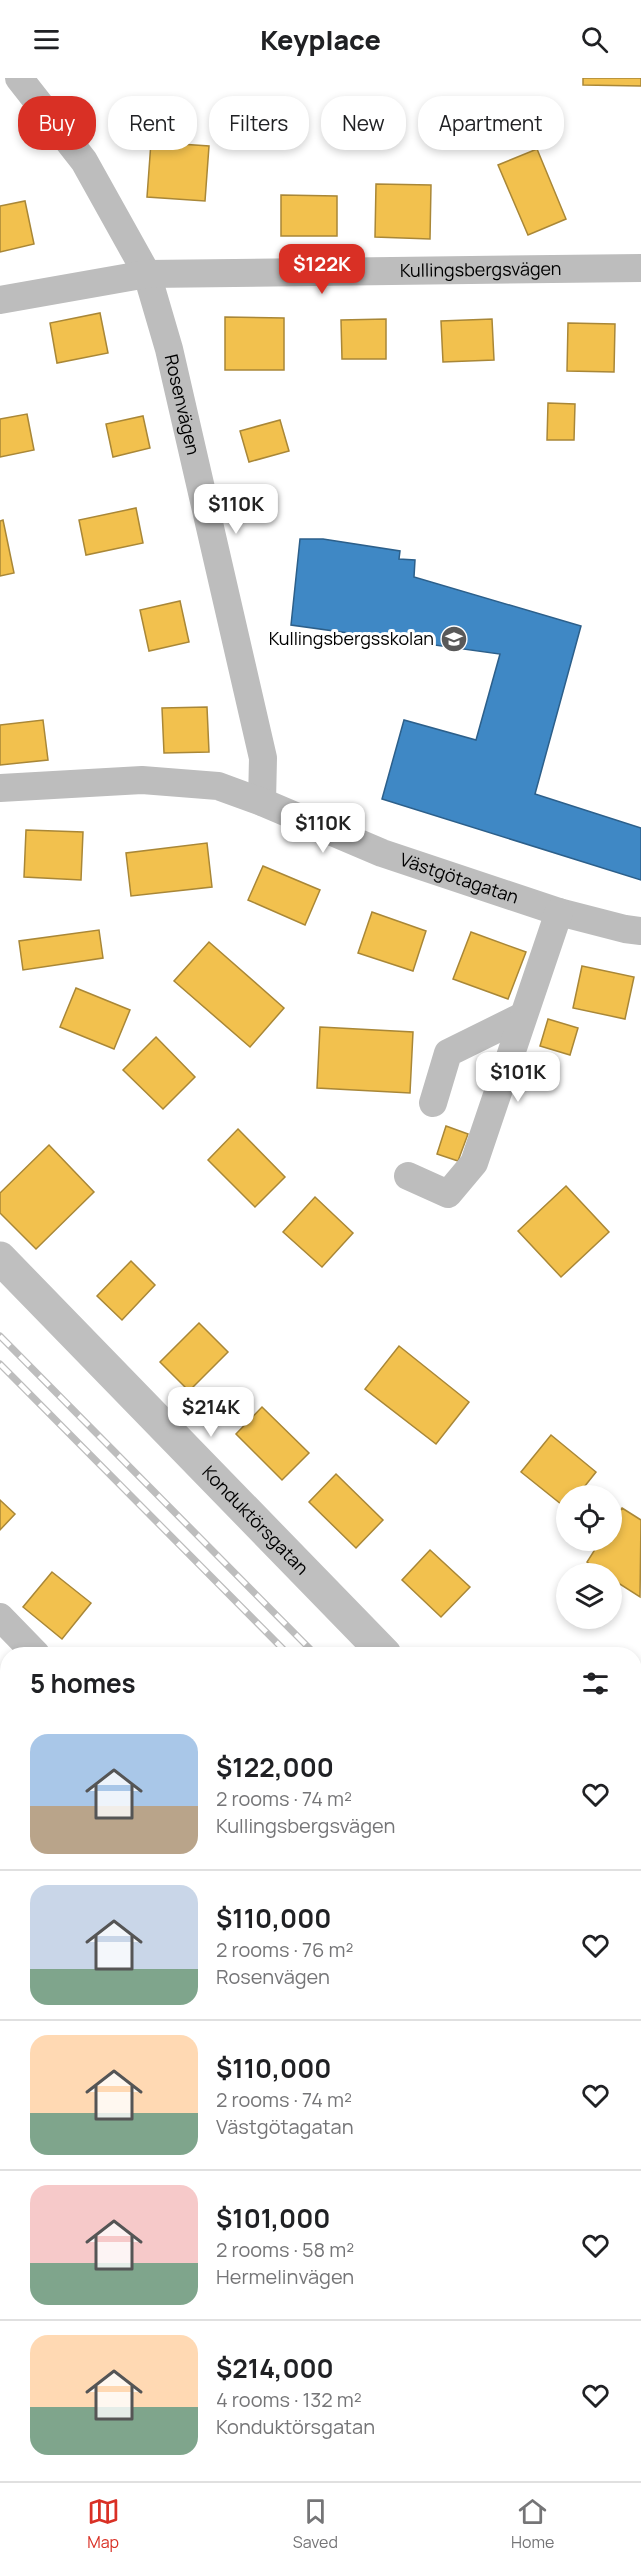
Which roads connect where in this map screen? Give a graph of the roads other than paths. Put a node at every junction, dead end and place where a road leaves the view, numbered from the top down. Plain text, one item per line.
1 (19, 78) edge
2 (641, 268) edge
3 (147, 274) junction
4 (0, 300) edge
5 (0, 788) edge
6 (262, 802) junction
7 (559, 912) junction
8 (641, 931) edge
9 (523, 1016) junction
10 (433, 1103) dead end
11 (408, 1176) dead end
12 (0, 1257) edge
13 (0, 1617) edge
14 (29, 1647) edge
15 (378, 1647) edge

1 - 3 street, Rosenvägen
2 - 3 street, Kullingsbergsvägen
3 - 4 street, Kullingsbergsvägen
3 - 6 street, Rosenvägen
5 - 6 street, Västgötagatan
6 - 7 street, Västgötagatan
7 - 8 street, Västgötagatan
7 - 9 street
9 - 10 street
9 - 11 street
12 - 15 street, Konduktörsgatan
13 - 14 street

